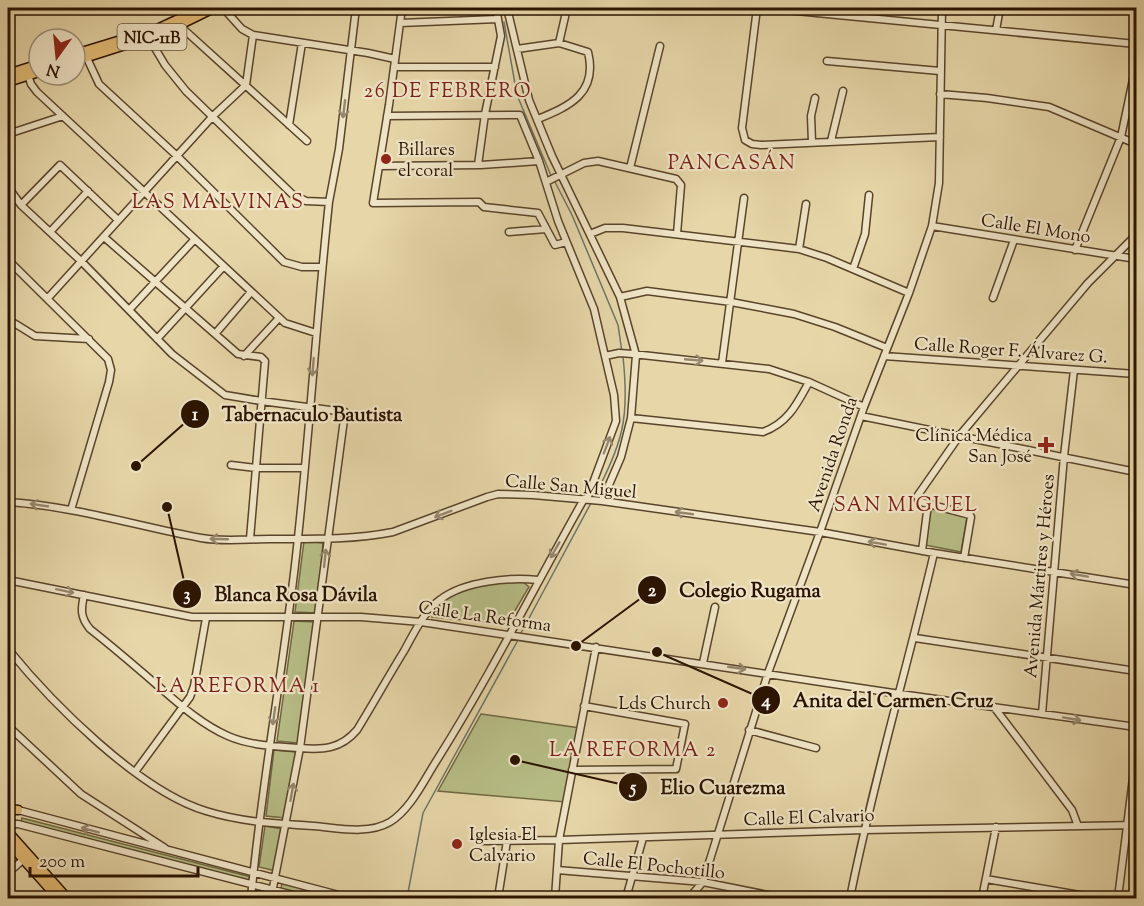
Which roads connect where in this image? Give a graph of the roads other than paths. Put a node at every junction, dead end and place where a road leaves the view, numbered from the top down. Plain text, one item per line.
1 (202, 8) edge
2 (214, 8) edge
3 (223, 8) edge
4 (356, 8) edge
5 (402, 8) edge
6 (496, 8) edge
7 (507, 8) edge
8 (567, 8) edge
9 (757, 8) edge
10 (765, 8) edge
11 (942, 8) edge
12 (1000, 8) edge
13 (498, 19) junction
14 (400, 23) junction
15 (942, 25) junction
16 (180, 26) junction
17 (996, 30) junction
18 (253, 35) junction
19 (149, 38) junction
20 (302, 43) junction
21 (559, 43) junction
22 (1137, 44) edge
23 (660, 46) dead end
24 (517, 49) junction
25 (351, 51) junction
26 (87, 53) edge
27 (87, 54) edge
28 (87, 58) edge
29 (395, 59) junction
30 (827, 61) dead end
31 (1137, 65) edge
32 (394, 67) junction
33 (495, 67) junction
34 (27, 68) edge
35 (940, 71) junction
36 (8, 74) edge
37 (27, 75) edge
38 (8, 82) edge
39 (246, 85) junction
40 (33, 87) edge
41 (843, 91) dead end
42 (940, 94) junction
43 (815, 98) dead end
44 (485, 114) junction
45 (63, 116) junction
46 (213, 116) junction
47 (387, 116) junction
48 (538, 119) junction
49 (289, 125) junction
50 (8, 134) edge
51 (940, 137) junction
52 (1121, 137) junction
53 (307, 141) dead end
54 (831, 141) junction
55 (812, 142) junction
56 (1137, 144) edge
57 (177, 156) junction
58 (539, 161) junction
59 (478, 165) junction
60 (379, 166) junction
61 (630, 168) junction
62 (554, 178) junction
63 (8, 187) edge
64 (88, 191) junction
65 (144, 192) junction
66 (869, 195) dead end
67 (744, 198) dead end
68 (329, 202) junction
69 (806, 204) dead end
70 (21, 205) junction
71 (118, 220) junction
72 (932, 226) junction
73 (546, 229) junction
74 (50, 232) junction
75 (509, 232) dead end
76 (590, 234) junction
77 (677, 234) junction
78 (1137, 235) edge
79 (104, 237) junction
80 (195, 240) junction
81 (1014, 240) junction
82 (738, 241) junction
83 (566, 242) junction
84 (799, 249) junction
85 (1075, 250) junction
86 (1115, 256) junction
87 (1137, 259) edge
88 (8, 260) edge
89 (82, 262) junction
90 (223, 267) junction
91 (322, 267) junction
92 (853, 269) junction
93 (155, 281) junction
94 (251, 292) junction
95 (909, 293) junction
96 (620, 297) junction
97 (48, 298) junction
98 (993, 298) dead end
99 (730, 302) junction
100 (186, 308) junction
101 (129, 309) junction
102 (8, 317) edge
103 (279, 318) junction
104 (11, 323) edge
105 (316, 333) junction
106 (215, 334) junction
107 (89, 339) junction
108 (157, 339) junction
109 (887, 348) junction
110 (634, 354) junction
111 (244, 356) junction
112 (606, 356) junction
113 (884, 356) junction
114 (722, 363) junction
115 (1018, 367) junction
116 (1074, 370) junction
117 (1137, 374) edge
118 (809, 382) junction
119 (261, 401) junction
120 (310, 406) junction
121 (864, 407) junction
122 (861, 416) junction
123 (631, 418) junction
124 (960, 435) junction
125 (1064, 456) junction
126 (231, 465) dead end
127 (256, 468) junction
128 (304, 468) junction
129 (1137, 472) edge
130 (587, 499) junction
131 (8, 501) edge
132 (601, 501) junction
133 (928, 504) junction
134 (71, 510) junction
135 (820, 532) junction
136 (250, 539) junction
137 (298, 539) junction
138 (327, 539) junction
139 (921, 551) junction
140 (934, 553) junction
141 (964, 558) junction
142 (1054, 571) junction
143 (8, 580) edge
144 (538, 580) junction
145 (1137, 585) edge
146 (84, 595) junction
147 (715, 607) dead end
148 (289, 616) junction
149 (319, 616) junction
150 (206, 618) junction
151 (421, 622) junction
152 (511, 634) junction
153 (915, 638) junction
154 (596, 647) junction
155 (8, 649) edge
156 (1048, 657) junction
157 (703, 663) junction
158 (1137, 671) edge
159 (768, 673) junction
160 (900, 694) junction
161 (584, 706) junction
162 (994, 707) junction
163 (184, 708) junction
164 (1042, 714) junction
165 (8, 726) edge
166 (1137, 727) edge
167 (749, 730) junction
168 (270, 747) junction
169 (300, 748) junction
170 (816, 748) dead end
171 (1137, 754) edge
172 (572, 770) junction
173 (135, 772) junction
174 (8, 809) edge
175 (18, 810) junction
176 (8, 813) edge
177 (258, 822) junction
178 (8, 824) edge
179 (287, 825) junction
180 (1128, 825) junction
181 (1137, 825) edge
182 (1078, 826) junction
183 (996, 827) junction
184 (864, 830) junction
185 (8, 832) edge
186 (718, 836) junction
187 (643, 838) junction
188 (559, 840) junction
189 (483, 841) dead end
190 (507, 841) junction
191 (8, 842) edge
192 (170, 852) junction
193 (26, 858) junction
194 (557, 870) junction
195 (8, 873) edge
196 (253, 873) junction
197 (634, 876) junction
198 (275, 879) junction
199 (986, 879) junction
200 (703, 882) junction
201 (252, 885) junction
202 (273, 890) junction
203 (58, 898) edge
204 (67, 898) edge
205 (250, 898) edge
206 (271, 898) edge
207 (305, 898) edge
208 (350, 898) edge
209 (498, 898) edge
210 (555, 898) edge
211 (626, 898) edge
212 (689, 898) edge
213 (783, 898) edge
214 (850, 898) edge
215 (982, 898) edge
216 (1097, 898) edge
217 (1118, 898) edge

1 - 26 highway, NIC-11B
2 - 16 highway, NIC-11B
3 - 18 street
4 - 25 street
5 - 14 street
6 - 13 street
7 - 24 street
8 - 21 street
9 - 55 street
10 - 15 street
11 - 15 street, Avenida Ronda
12 - 17 street
13 - 14 street
13 - 33 street
14 - 29 street
15 - 17 street
15 - 35 street, Avenida Ronda
16 - 19 highway, NIC-11B
16 - 39 street
17 - 22 street
18 - 20 street
18 - 39 street
19 - 27 highway, NIC-11B
19 - 46 street
20 - 25 street
20 - 49 street
21 - 24 street
21 - 48 street
23 - 61 street
24 - 48 street
25 - 29 street
25 -> 68 street
28 - 57 street
29 - 32 street
30 - 35 street
31 - 52 street
32 - 33 street
32 - 47 street
33 - 44 street
34 - 36 highway
35 - 42 street, Avenida Ronda
37 - 38 highway
39 - 46 street
39 - 49 street
40 - 45 street
41 - 54 street
42 - 51 street, Avenida Ronda
42 - 52 street
43 - 55 street
44 - 47 street
44 - 58 street
44 - 59 street
45 - 50 street
45 - 65 street
46 - 57 street
46 - 68 street
47 - 60 street
48 - 62 street
49 - 53 street
51 - 54 street
51 - 72 street, Avenida Ronda
52 - 56 street
52 - 85 street
54 - 55 street
57 - 65 street
57 - 91 street
58 - 59 street
58 - 62 street
59 - 60 street
60 - 73 street
61 - 62 street
61 - 77 street
62 - 76 street
62 - 83 street
63 - 70 street
64 - 70 street
64 - 71 street
64 - 74 street
65 - 71 street
65 - 80 street
66 - 92 street
67 - 82 street
68 - 91 street
69 - 84 street
70 - 74 street
71 - 79 street
72 - 81 street, Calle El Mono
72 - 95 street, Avenida Ronda
73 - 75 street
73 - 83 street
74 - 89 street
76 - 77 street
76 - 96 street
77 - 82 street
78 - 86 street
79 - 89 street
79 - 93 street
80 - 90 street
80 - 93 street
81 - 85 street, Calle El Mono
81 - 98 street
82 - 84 street
82 - 99 street
83 - 112 street
84 - 92 street
85 - 86 street, Calle El Mono
86 - 87 street, Calle El Mono
86 - 115 street
88 - 97 street
89 - 97 street
89 - 101 street
90 - 94 street
90 - 100 street
91 - 105 street
92 - 95 street
93 - 100 street
93 - 101 street
94 - 103 street
94 - 106 street
95 - 109 street, Avenida Ronda
96 - 99 street
96 - 110 street
97 - 107 street
99 - 109 street
99 - 114 street
100 - 106 street
100 - 108 street
101 - 108 street
102 - 104 street
103 - 105 street
103 - 111 street
104 - 107 street
105 -> 120 street
106 - 111 street
107 - 134 street
108 - 119 street
109 - 113 street, Avenida Ronda
110 - 112 street
110 -> 114 street
110 - 123 street
111 - 119 street
130 -> 112 street
113 - 115 street, Calle Roger F. Álvarez G.
113 - 121 street, Avenida Ronda
114 - 118 street
115 - 116 street, Calle Roger F. Álvarez G.
115 - 124 street
116 - 117 street, Calle Roger F. Álvarez G.
116 - 125 street, Avenida Mártires y Héroes
118 - 121 street
118 - 123 street
119 - 120 street
119 - 127 street
120 - 128 street
120 - 138 street
121 - 122 street, Avenida Ronda
122 - 124 street
122 - 135 street, Avenida Ronda
123 - 132 street
124 - 125 street
124 - 133 street
125 - 129 street
125 - 142 street, Avenida Mártires y Héroes
126 - 127 street
127 - 128 street
127 - 136 street
128 - 137 street
130 - 132 street, Calle San Miguel
130 -> 138 street, Calle San Miguel
130 -> 144 street
134 -> 131 street, Calle San Miguel
135 -> 132 street, Calle San Miguel
133 - 139 street
133 - 141 street
136 -> 134 street, Calle San Miguel
139 -> 135 street, Calle San Miguel
135 - 159 street, Avenida Ronda
136 - 137 street, Calle San Miguel
137 - 138 street, Calle San Miguel
137 - 148 street
149 -> 138 street
139 - 140 street, Calle San Miguel
140 - 141 street, Calle San Miguel
140 - 153 street
141 - 142 street, Calle San Miguel
145 -> 142 street, Calle San Miguel
142 - 156 street, Avenida Mártires y Héroes
143 -> 146 street, Calle La Reforma
144 - 151 street
144 - 152 street
146 - 150 street, Calle La Reforma
146 - 163 street
147 - 157 street
148 - 149 street, Calle La Reforma
148 - 150 street, Calle La Reforma
148 -> 168 street
149 - 151 street, Calle La Reforma
149 - 169 street
150 - 163 street
151 - 152 street, Calle La Reforma
151 - 169 street
152 - 154 street, Calle La Reforma
152 - 179 street
153 - 156 street
153 - 160 street
154 - 157 street, Calle La Reforma
154 - 161 street
155 - 173 street
156 - 158 street
156 - 164 street, Avenida Mártires y Héroes
157 -> 159 street, Calle La Reforma
159 - 160 street, Calle La Reforma
159 - 167 street, Avenida Ronda
160 - 162 street, Calle La Reforma
160 - 184 street
161 - 172 street
161 - 172 street
162 - 164 street, Calle La Reforma
162 - 182 street
163 - 168 street
163 - 173 street
164 -> 166 street, Calle La Reforma
165 - 192 street
167 - 170 street
167 - 186 street, Avenida Ronda
168 - 169 street
168 - 177 street
179 -> 169 street
171 - 180 street
172 - 188 street
173 - 177 street
174 - 175 highway
175 - 176 street
192 -> 175 street
177 - 179 street
177 - 196 street
178 - 201 street
179 - 198 street
180 - 181 street, Calle El Calvario
180 - 182 street, Calle El Calvario
180 - 217 street
182 - 183 street, Calle El Calvario
183 - 184 street, Calle El Calvario
183 - 199 street
184 - 186 street, Calle El Calvario
184 - 214 street
185 - 193 highway
186 - 187 street, Calle El Calvario
186 - 200 street, Avenida Ronda
187 - 188 street, Calle El Calvario
187 - 197 street
188 - 190 street, Calle El Calvario
188 - 194 street
189 - 190 street, Calle El Calvario
190 - 209 street
191 - 193 highway
192 - 196 street
193 - 195 street
193 - 203 highway
193 - 204 highway
194 - 197 street, Calle El Pochotillo
194 - 210 street
196 - 198 street
196 - 201 street
197 - 200 street, Calle El Pochotillo
197 - 211 street
198 - 202 street
198 - 208 street
199 - 215 street
199 - 216 street
200 - 212 street, Avenida Ronda
200 - 213 street, Calle El Pochotillo
201 - 202 street
201 - 205 street
202 - 206 street
202 - 207 street

